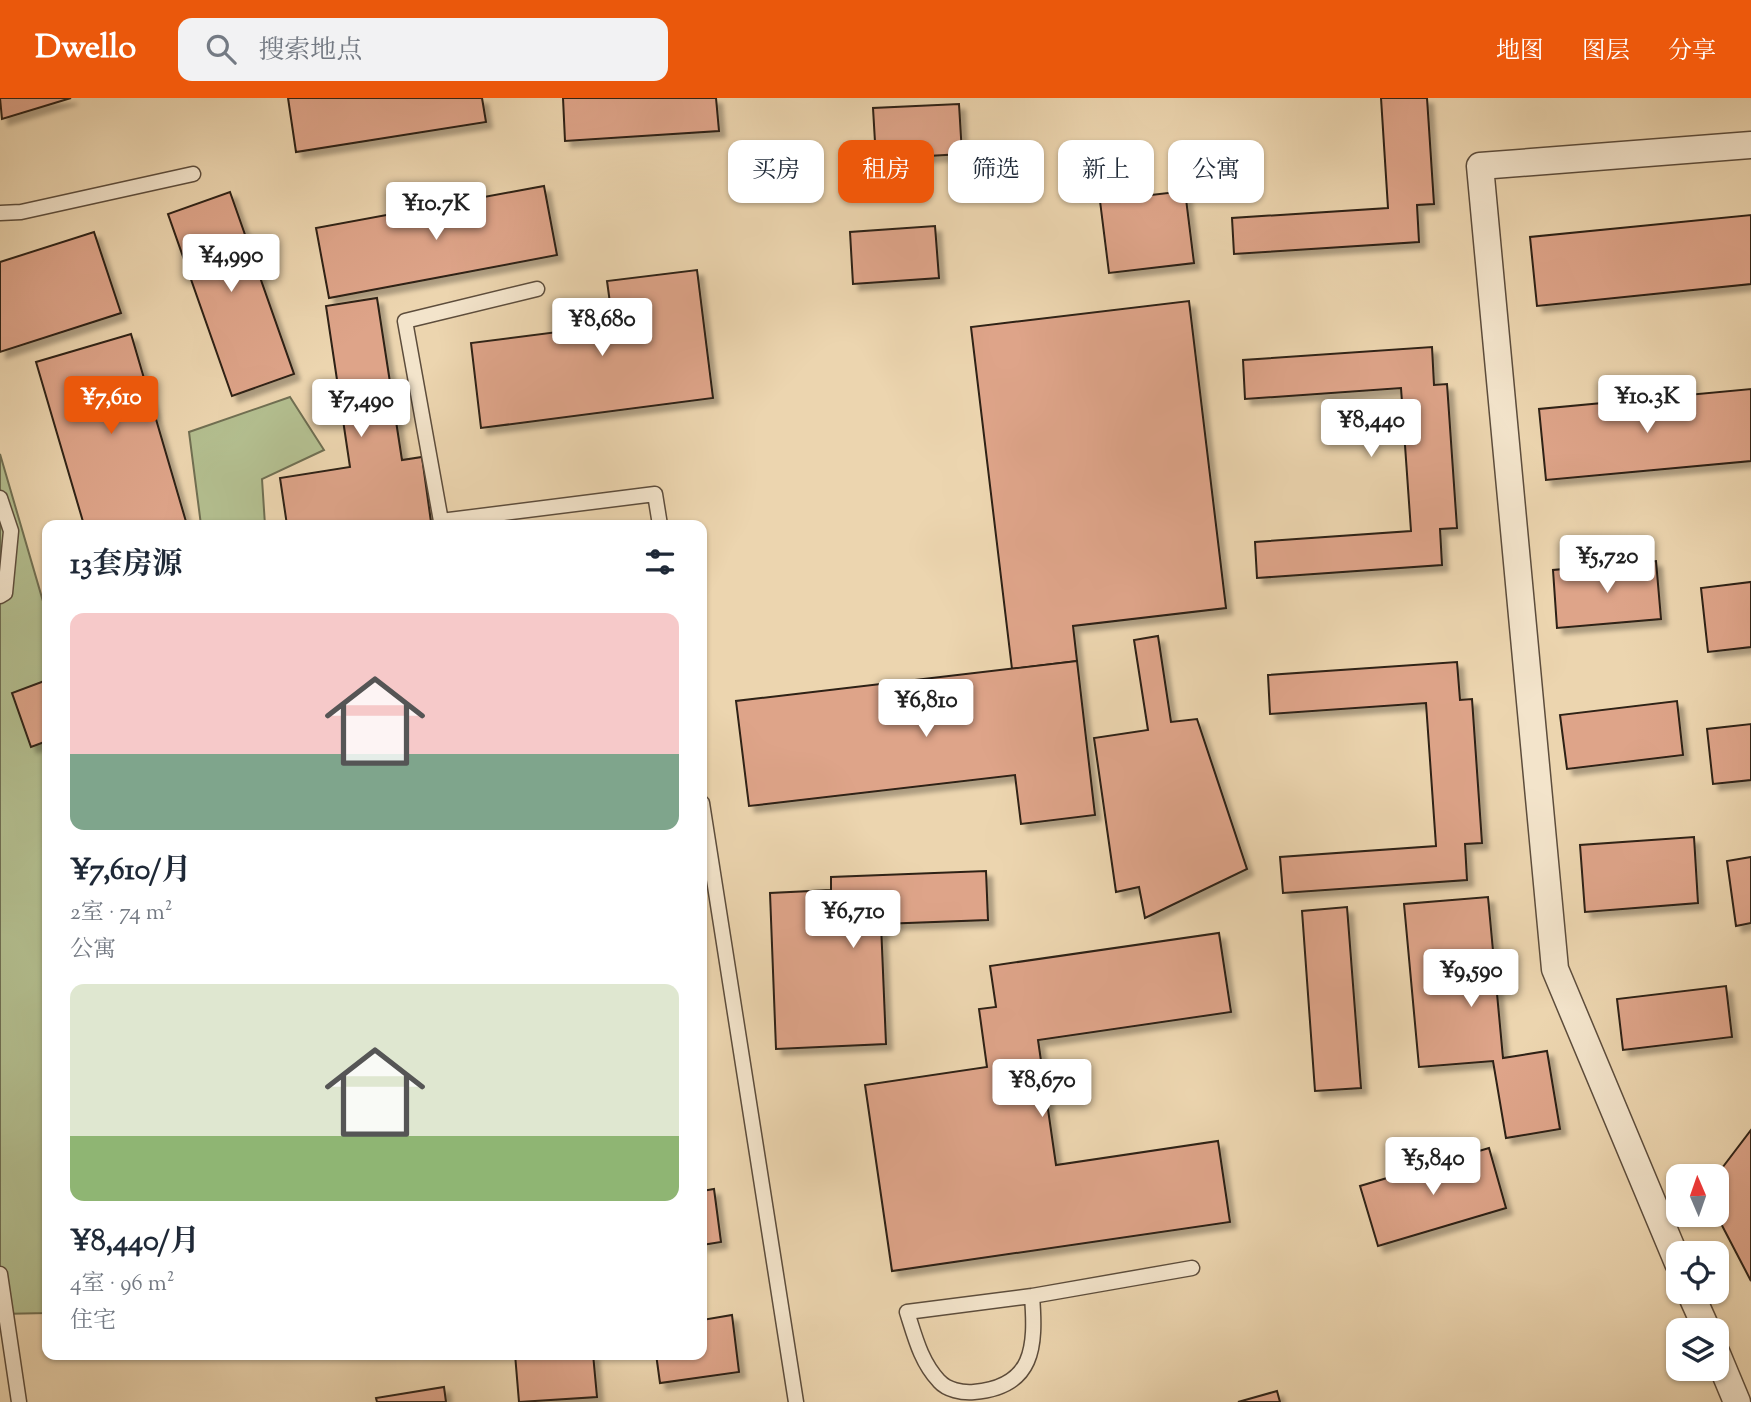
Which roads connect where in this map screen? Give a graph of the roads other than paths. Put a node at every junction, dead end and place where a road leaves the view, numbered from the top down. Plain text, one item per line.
1 (1751, 145) edge
2 (193, 174) dead end
3 (0, 213) edge
4 (537, 289) dead end
5 (0, 499) edge
6 (441, 520) edge
7 (449, 520) edge
8 (659, 520) edge
9 (0, 596) edge
10 (707, 835) edge
11 (1669, 1241) edge
12 (1192, 1268) dead end
13 (0, 1274) edge
14 (1032, 1296) junction
15 (1728, 1381) edge
16 (981, 1397) edge
17 (19, 1402) edge
18 (796, 1402) edge
19 (1737, 1402) edge

1 - 11 street
2 - 3 lane
4 - 6 lane
5 - 9 lane
7 - 8 lane
10 - 18 lane
12 - 14 lane
13 - 17 lane
14 - 16 lane
14 - 16 lane
15 - 19 street

